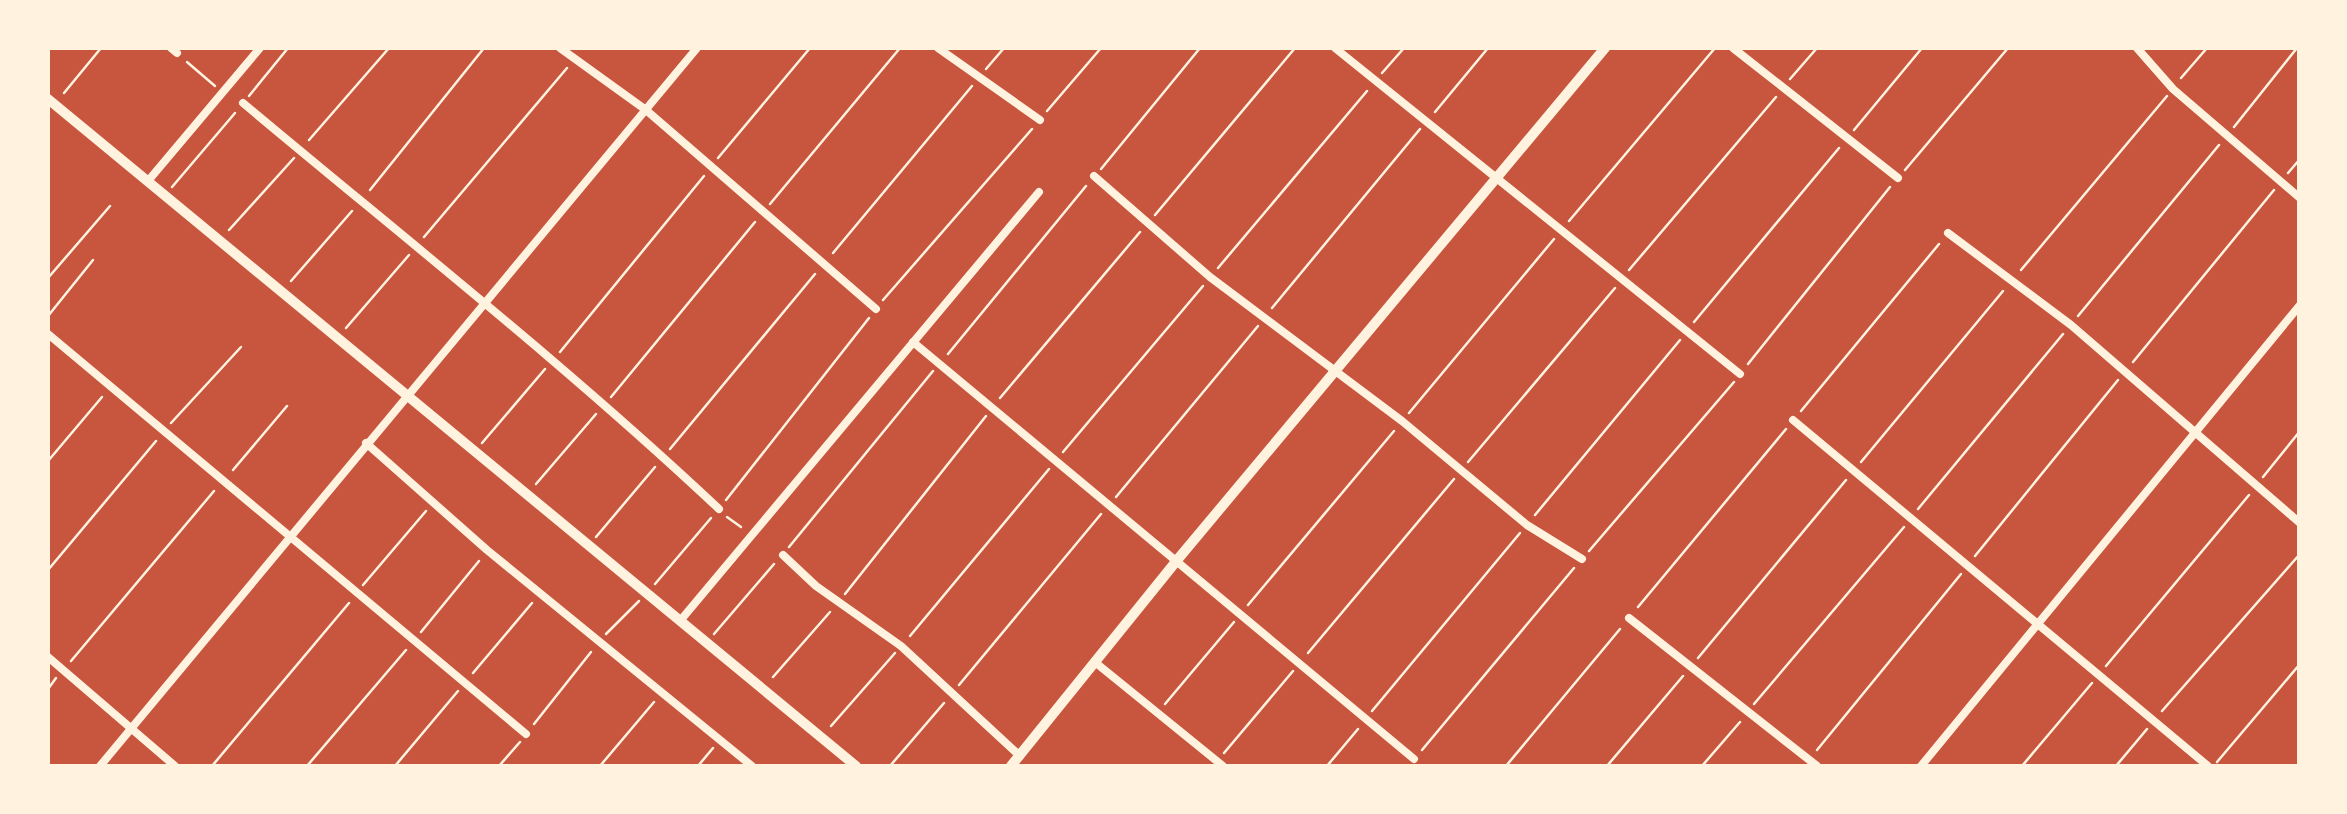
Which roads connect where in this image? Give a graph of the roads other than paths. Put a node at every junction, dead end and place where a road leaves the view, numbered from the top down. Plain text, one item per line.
1 (260, 48) edge
2 (560, 48) edge
3 (697, 48) edge
4 (938, 48) edge
5 (1335, 48) edge
6 (1605, 48) edge
7 (1733, 48) edge
8 (2136, 48) edge
9 (51, 102) edge
10 (243, 103) road end
11 (646, 110) junction
12 (1040, 120) dead end
13 (1094, 176) road end
14 (1498, 177) junction
15 (1898, 178) road end
16 (148, 180) junction
17 (1039, 192) dead end
18 (2300, 198) edge
19 (1948, 233) road end
20 (484, 303) junction
21 (2300, 306) edge
22 (876, 308) dead end
23 (48, 334) edge
24 (913, 342) junction
25 (1336, 372) junction
26 (1740, 374) road end
27 (404, 394) junction
28 (1794, 420) road end
29 (2194, 434) junction
30 (366, 443) junction
31 (719, 509) road end
32 (2300, 523) edge
33 (292, 539) junction
34 (783, 554) road end
35 (1178, 559) junction
36 (1582, 560) road end
37 (1629, 618) road end
38 (680, 621) junction
39 (2037, 625) junction
40 (48, 657) edge
41 (1096, 663) junction
42 (131, 728) junction
43 (526, 734) road end
44 (1020, 756) junction
45 (1414, 760) road end
46 (1220, 764) edge
47 (100, 766) edge
48 (175, 766) edge
49 (752, 766) edge
50 (856, 766) edge
51 (1011, 766) edge
52 (1817, 766) edge
53 (1921, 766) edge
54 (2210, 766) edge

1 - 16 street
2 - 11 street
3 - 11 street
4 - 12 street
5 - 14 street
6 - 14 street
7 - 15 street
8 - 18 street
9 - 16 street
10 - 20 street
11 - 20 street
11 - 22 street
13 - 25 street
14 - 25 street
14 - 26 street
16 - 27 street
17 - 24 street
19 - 29 street
20 - 27 street
20 - 31 street
21 - 29 street
23 - 33 street
24 - 35 street
24 - 38 street
25 - 35 street
25 - 36 street
27 - 30 street
27 - 38 street
28 - 39 street
29 - 32 street
29 - 39 street
30 - 33 street
30 - 49 street
33 - 42 street
33 - 43 street
34 - 44 street
35 - 41 street
35 - 45 street
37 - 52 street
38 - 50 street
39 - 53 street
39 - 54 street
40 - 42 street
41 - 44 street
41 - 46 street
42 - 47 street
42 - 48 street
44 - 51 street

